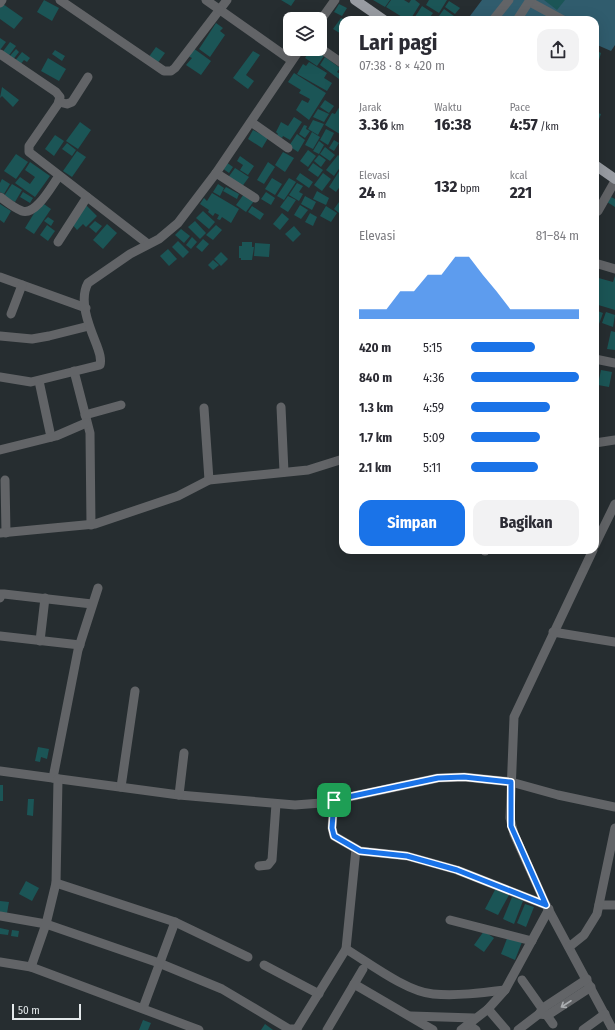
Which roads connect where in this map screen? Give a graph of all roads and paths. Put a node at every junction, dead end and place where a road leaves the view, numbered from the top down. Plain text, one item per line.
1 (2, 0) edge
2 (60, 0) edge
3 (206, 0) edge
4 (227, 0) edge
5 (335, 0) edge
6 (355, 0) edge
7 (509, 0) edge
8 (530, 1) edge
9 (0, 3) edge
10 (220, 9) junction
11 (327, 12) edge
12 (378, 16) edge
13 (496, 16) edge
14 (520, 16) edge
15 (556, 16) edge
16 (327, 53) edge
17 (0, 54) edge
18 (294, 56) edge
19 (291, 60) junction
20 (339, 61) edge
21 (88, 77) dead end
22 (59, 102) junction
23 (251, 122) junction
24 (288, 148) dead end
25 (599, 168) edge
26 (216, 173) junction
27 (59, 176) junction
28 (615, 180) edge
29 (0, 197) edge
30 (87, 197) junction
31 (255, 198) dead end
32 (599, 209) edge
33 (58, 242) dead end
34 (148, 244) junction
35 (599, 264) edge
36 (615, 269) edge
37 (0, 277) edge
38 (22, 285) junction
39 (86, 308) junction
40 (11, 314) dead end
41 (89, 326) junction
42 (0, 336) edge
43 (599, 360) edge
44 (615, 364) edge
45 (74, 371) junction
46 (0, 377) edge
47 (38, 381) junction
48 (121, 405) dead end
49 (281, 407) dead end
50 (204, 408) dead end
51 (85, 419) junction
52 (51, 437) junction
53 (615, 440) edge
54 (599, 442) edge
55 (0, 450) edge
56 (339, 460) edge
57 (284, 472) junction
58 (5, 480) dead end
59 (209, 480) junction
60 (615, 504) edge
61 (92, 524) junction
62 (3, 533) edge
63 (599, 537) edge
64 (591, 554) edge
65 (98, 588) dead end
66 (0, 598) edge
67 (45, 598) junction
68 (92, 604) junction
69 (553, 632) junction
70 (0, 636) edge
71 (40, 640) junction
72 (615, 642) edge
73 (80, 645) junction
74 (135, 691) dead end
75 (184, 753) dead end
76 (0, 772) edge
77 (56, 779) junction
78 (511, 782) junction
79 (121, 787) junction
80 (179, 795) junction
81 (334, 800) junction
82 (276, 804) junction
83 (615, 807) edge
84 (615, 828) edge
85 (356, 849) junction
86 (259, 866) dead end
87 (56, 883) junction
88 (599, 905) junction
89 (615, 905) edge
90 (547, 907) junction
91 (0, 916) edge
92 (450, 920) dead end
93 (175, 922) junction
94 (46, 924) junction
95 (532, 941) junction
96 (569, 947) junction
97 (346, 949) junction
98 (248, 957) dead end
99 (0, 962) edge
100 (159, 963) junction
101 (264, 965) dead end
102 (31, 967) junction
103 (363, 969) dead end
104 (522, 980) dead end
105 (589, 983) junction
106 (354, 984) junction
107 (504, 990) junction
108 (318, 994) junction
109 (143, 1008) junction
110 (488, 1009) junction
111 (543, 1012) junction
112 (605, 1014) junction
113 (410, 1016) junction
114 (468, 1024) edge
115 (553, 1024) dead end
116 (296, 1029) edge
117 (330, 1029) edge
118 (198, 1030) edge
119 (433, 1030) edge
120 (476, 1030) edge
121 (506, 1030) edge
122 (518, 1030) edge
123 (583, 1030) edge
124 (612, 1030) edge

1 - 9 street
2 - 10 street
3 - 10 street
4 - 10 street
5 - 11 street
6 - 12 main road
7 - 13 street
8 - 14 street
8 - 15 street
10 - 19 street
16 - 20 street
17 - 22 street
18 - 19 street
19 - 23 street
21 - 22 street
22 - 27 street
23 - 24 street
23 - 26 street
25 - 28 main road
26 - 31 street
26 - 34 street
27 - 29 street
27 - 30 street
28 - 32 street
30 - 33 street
30 - 34 street
34 - 39 street
35 - 36 street
37 - 38 street
38 - 39 street
38 - 40 street
39 - 41 street
41 - 42 street
41 - 45 street
43 - 44 street
45 - 47 street
45 - 51 street
46 - 47 street
47 - 52 street
48 - 51 street
49 - 57 street
50 - 59 street
51 - 52 street
51 - 61 street
52 - 55 street
53 - 54 street
56 - 57 street
57 - 59 street
58 - 62 street
59 - 61 street
60 - 63 street
61 - 62 street
64 - 69 street
65 - 68 street
66 - 67 street
67 - 68 street
67 - 71 street
68 - 73 street
69 - 72 street
69 - 78 street
70 - 71 street
71 - 73 street
73 - 77 street
74 - 79 street
75 - 80 street
76 - 77 street
77 - 79 street
77 - 87 street
78 - 81 street
78 - 83 street
78 - 90 street
79 - 80 street
80 - 82 street
81 - 82 street
81 - 85 street
82 - 86 street
84 - 88 street
85 - 90 street
85 - 97 street
87 - 93 street
87 - 94 street
88 - 89 street
88 - 96 street
90 - 95 street
90 - 96 street
91 - 94 street
92 - 95 street
93 - 98 street
93 - 100 street
94 - 100 street
94 - 102 street
95 - 107 street
96 - 105 street
97 - 107 street
97 - 108 street
99 - 102 street
100 - 109 street
100 - 116 street
101 - 108 street
102 - 109 street
103 - 106 street
104 - 111 street
105 - 111 street
105 - 112 street
106 - 113 street
106 - 117 street
107 - 110 street
108 - 116 street
109 - 118 street
110 - 114 street
110 - 121 street
111 - 115 street
111 - 122 street
112 - 123 street
112 - 124 street
113 - 114 street
113 - 119 street
114 - 120 street

